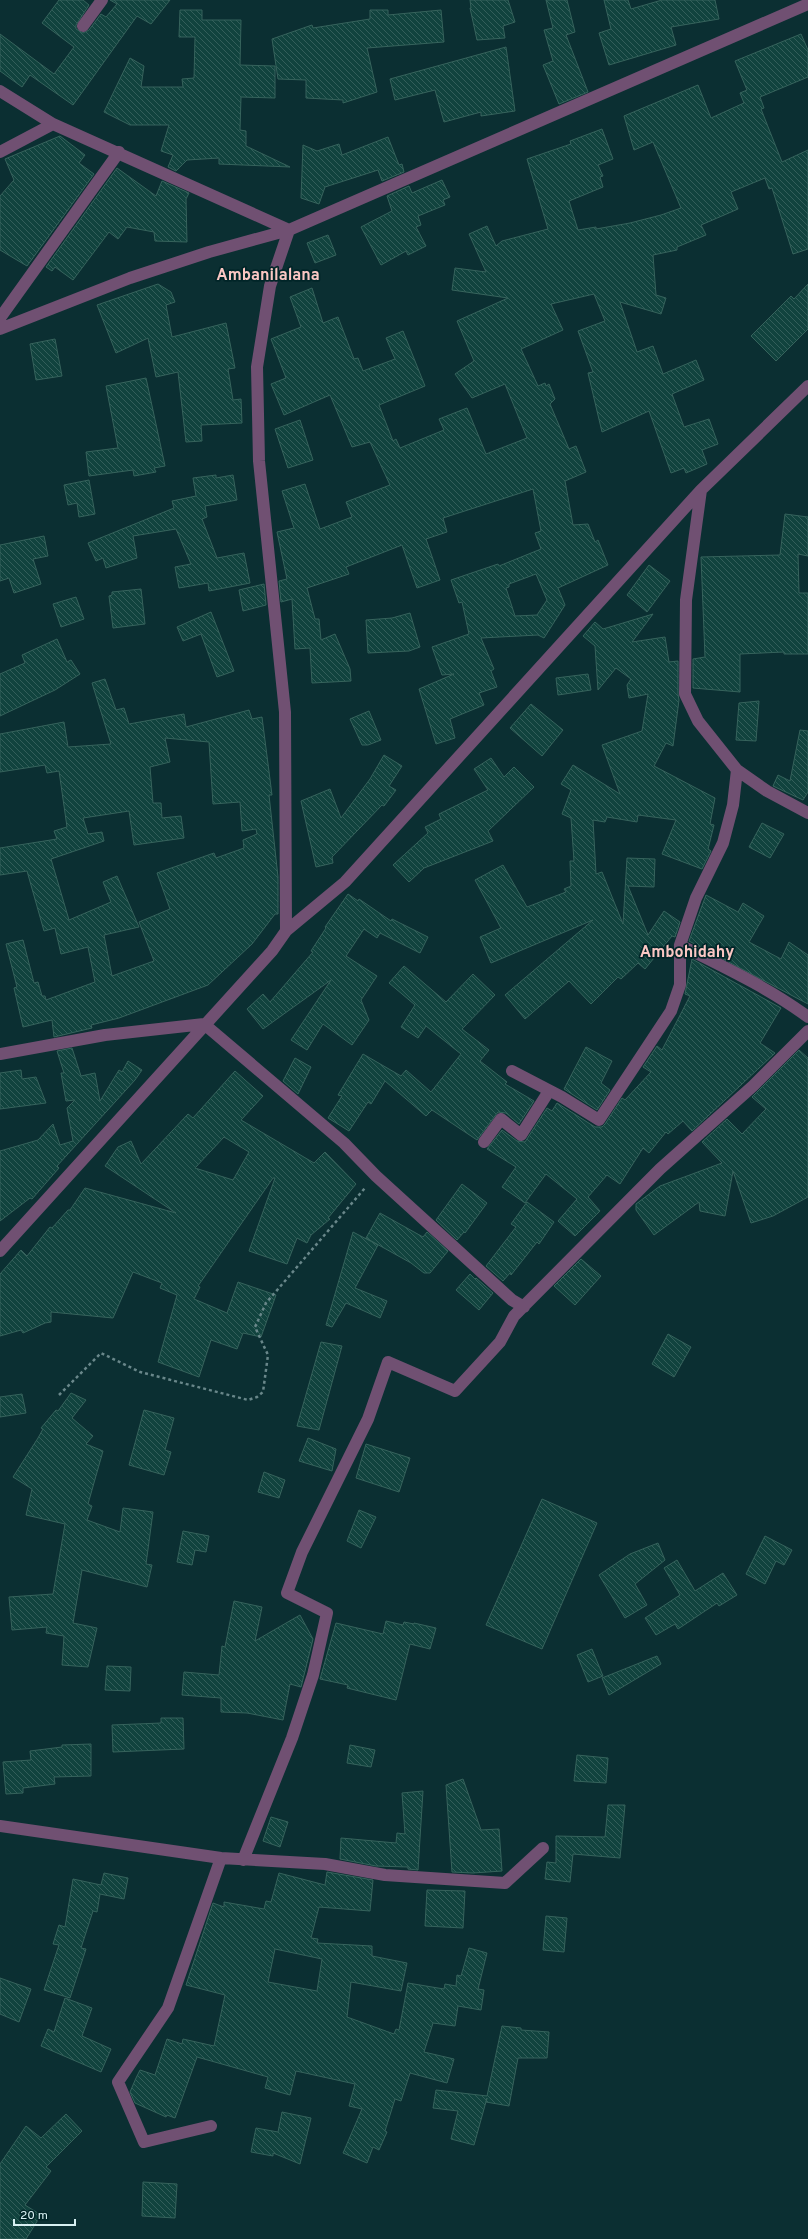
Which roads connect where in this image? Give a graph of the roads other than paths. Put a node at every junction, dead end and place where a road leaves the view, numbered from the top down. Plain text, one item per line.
1 (102, 0) edge
2 (808, 4) edge
3 (83, 26) dead end
4 (0, 91) edge
5 (52, 124) junction
6 (0, 152) edge
7 (119, 152) junction
8 (289, 230) junction
9 (0, 318) edge
10 (0, 329) edge
11 (808, 386) edge
12 (701, 490) junction
13 (737, 770) junction
14 (808, 813) edge
15 (286, 931) junction
16 (680, 945) junction
17 (808, 1017) edge
18 (204, 1024) junction
19 (808, 1030) edge
20 (0, 1054) edge
21 (512, 1071) dead end
22 (549, 1091) junction
23 (484, 1142) dead end
24 (0, 1251) edge
25 (524, 1306) junction
26 (0, 1826) edge
27 (543, 1848) dead end
28 (221, 1858) junction
29 (243, 1860) junction
30 (211, 2126) dead end

1 - 3 street
2 - 8 street
4 - 5 street
5 - 6 street
5 - 7 street
7 - 8 street
7 - 9 street
8 - 10 street
8 - 15 street
11 - 12 street
12 - 13 street
12 - 15 street
13 - 14 street
13 - 16 street
15 - 18 street
16 - 17 street
16 - 22 street
18 - 20 street
18 - 24 street
18 - 25 street
19 - 25 street
21 - 22 street
22 - 23 street
25 - 29 street
26 - 28 street
27 - 29 street
28 - 29 street
28 - 30 street

